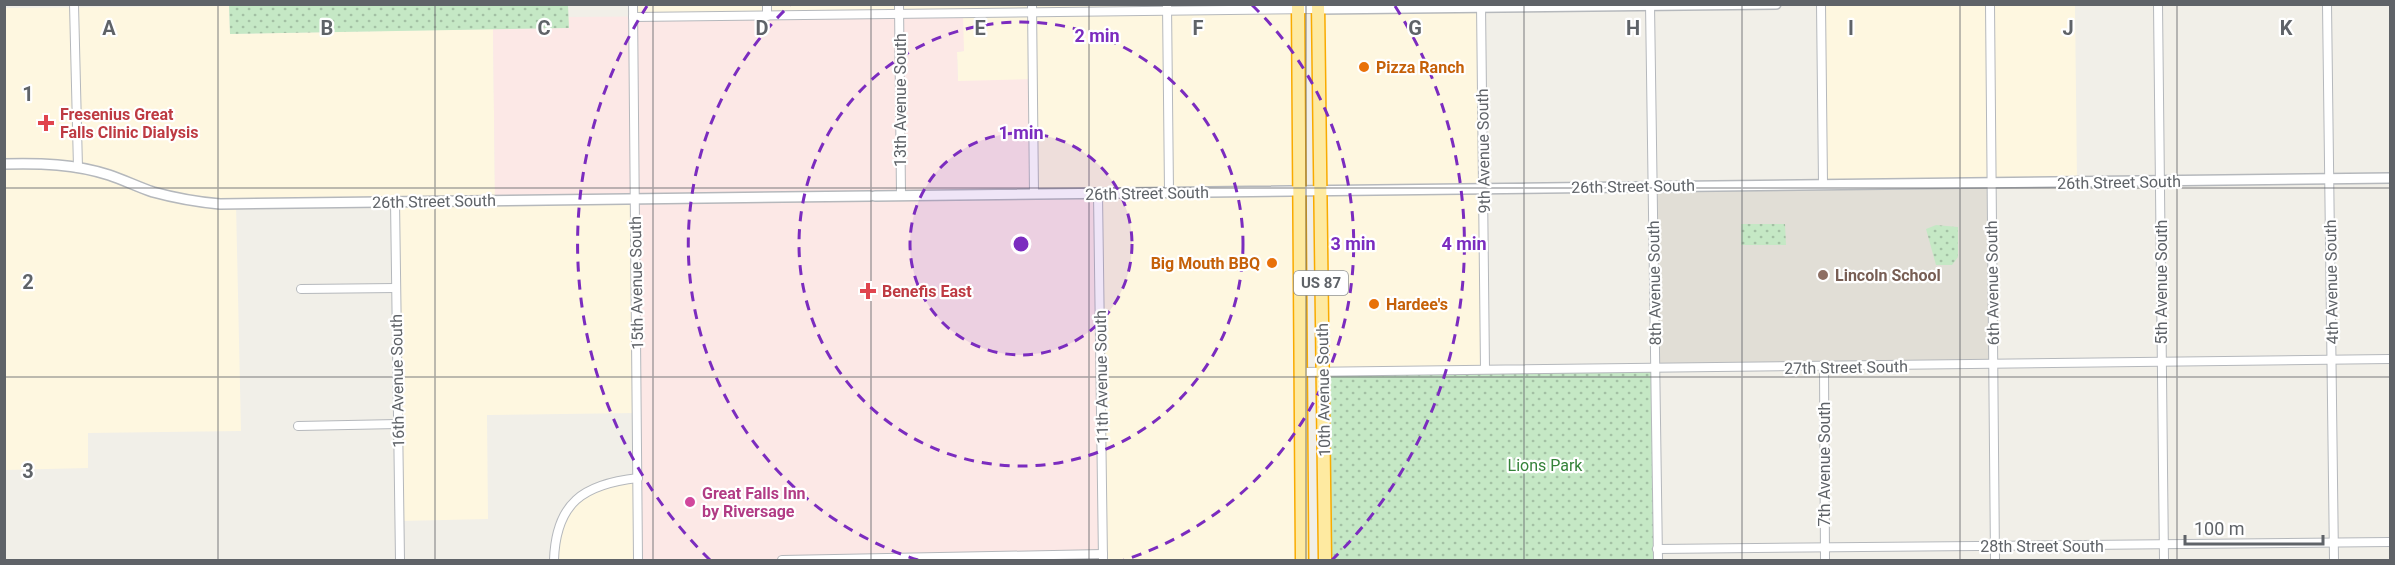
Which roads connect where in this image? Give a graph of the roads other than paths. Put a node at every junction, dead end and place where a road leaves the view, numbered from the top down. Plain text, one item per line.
1 (74, 4) edge
2 (633, 4) edge
3 (767, 4) edge
4 (899, 4) edge
5 (1776, 4) edge
6 (1821, 4) edge
7 (1990, 4) edge
8 (2158, 4) edge
9 (2327, 4) edge
10 (1650, 5) edge
11 (1481, 6) edge
12 (1298, 7) edge
13 (1318, 7) edge
14 (1032, 8) edge
15 (1167, 8) edge
16 (899, 15) junction
17 (767, 16) junction
18 (633, 17) junction
19 (4, 164) edge
20 (78, 168) junction
21 (2391, 178) edge
22 (2329, 179) junction
23 (2161, 182) junction
24 (1991, 183) junction
25 (1823, 184) junction
26 (1653, 186) junction
27 (1483, 188) junction
28 (1298, 191) junction
29 (1320, 191) junction
30 (1169, 192) junction
31 (1034, 194) junction
32 (1098, 194) junction
33 (901, 195) junction
34 (635, 199) junction
35 (395, 201) junction
36 (396, 288) junction
37 (301, 289) dead end
38 (2391, 359) edge
39 (2332, 360) junction
40 (2161, 362) junction
41 (1993, 365) junction
42 (1655, 368) junction
43 (1824, 368) junction
44 (1485, 369) junction
45 (1322, 371) junction
46 (1301, 372) junction
47 (398, 424) junction
48 (298, 426) dead end
49 (638, 477) junction
50 (2391, 542) edge
51 (2333, 543) junction
52 (2164, 545) junction
53 (1995, 546) junction
54 (1825, 548) junction
55 (1658, 549) junction
56 (1103, 557) edge
57 (400, 561) edge
58 (554, 561) edge
59 (638, 561) edge
60 (782, 561) edge
61 (1302, 561) edge
62 (1325, 561) edge
63 (1658, 561) edge
64 (1825, 561) edge
65 (1995, 561) edge
66 (2164, 561) edge
67 (2334, 561) edge

1 - 20 street
2 - 18 street, 15th Avenue South
3 - 17 street
4 - 16 street, 13th Avenue South
5 - 10 street
6 - 25 street
7 - 24 street, 6th Avenue South
8 - 23 street, 5th Avenue South
9 - 22 street, 4th Avenue South
10 - 11 street
10 - 26 street, 8th Avenue South
11 - 13 street
11 - 27 street, 9th Avenue South
12 - 13 street
12 - 15 street
12 - 28 highway, 10th Avenue South / US 87
13 - 29 highway, 10th Avenue South / US 87
14 - 15 street
14 - 16 street
14 - 31 street
15 - 30 street
16 - 17 street
16 - 33 street, 13th Avenue South
17 - 18 street
18 - 34 street, 15th Avenue South
19 - 20 street, 26th Street South
20 - 35 street, 26th Street South
21 - 22 street, 26th Street South
22 - 23 street, 26th Street South
22 - 39 street, 4th Avenue South
23 - 24 street, 26th Street South
23 - 40 street, 5th Avenue South
24 - 25 street, 26th Street South
24 - 41 street, 6th Avenue South
25 - 26 street, 26th Street South
26 - 27 street, 26th Street South
26 - 42 street, 8th Avenue South
27 - 29 street, 26th Street South
27 - 44 street, 9th Avenue South
28 - 29 street, 26th Street South
28 - 30 street, 26th Street South
28 - 46 highway, 10th Avenue South / US 87
29 - 45 highway, 10th Avenue South / US 87
30 - 32 street, 26th Street South
31 - 32 street, 26th Street South
31 - 33 street, 26th Street South
32 - 56 street, 11th Avenue South
33 - 34 street, 26th Street South
34 - 35 street, 26th Street South
34 - 49 street, 15th Avenue South
35 - 36 street, 16th Avenue South
36 - 37 street
36 - 47 street, 16th Avenue South
38 - 39 street, 27th Street South
39 - 40 street, 27th Street South
39 - 51 street, 4th Avenue South
40 - 41 street, 27th Street South
40 - 52 street, 5th Avenue South
41 - 43 street, 27th Street South
41 - 53 street, 6th Avenue South
42 - 43 street, 27th Street South
42 - 44 street, 27th Street South
42 - 55 street, 8th Avenue South
43 - 54 street, 7th Avenue South
44 - 45 street, 27th Street South
45 - 46 street, 27th Street South
45 - 62 highway, 10th Avenue South / US 87
46 - 61 highway, 10th Avenue South / US 87
47 - 48 street
47 - 57 street, 16th Avenue South
49 - 58 street
49 - 59 street, 15th Avenue South
50 - 51 street, 28th Street South
51 - 52 street, 28th Street South
51 - 67 street, 4th Avenue South
52 - 53 street, 28th Street South
52 - 66 street, 5th Avenue South
53 - 54 street, 28th Street South
53 - 65 street, 6th Avenue South
54 - 55 street, 28th Street South
54 - 64 street, 7th Avenue South
55 - 63 street, 8th Avenue South
56 - 60 street

